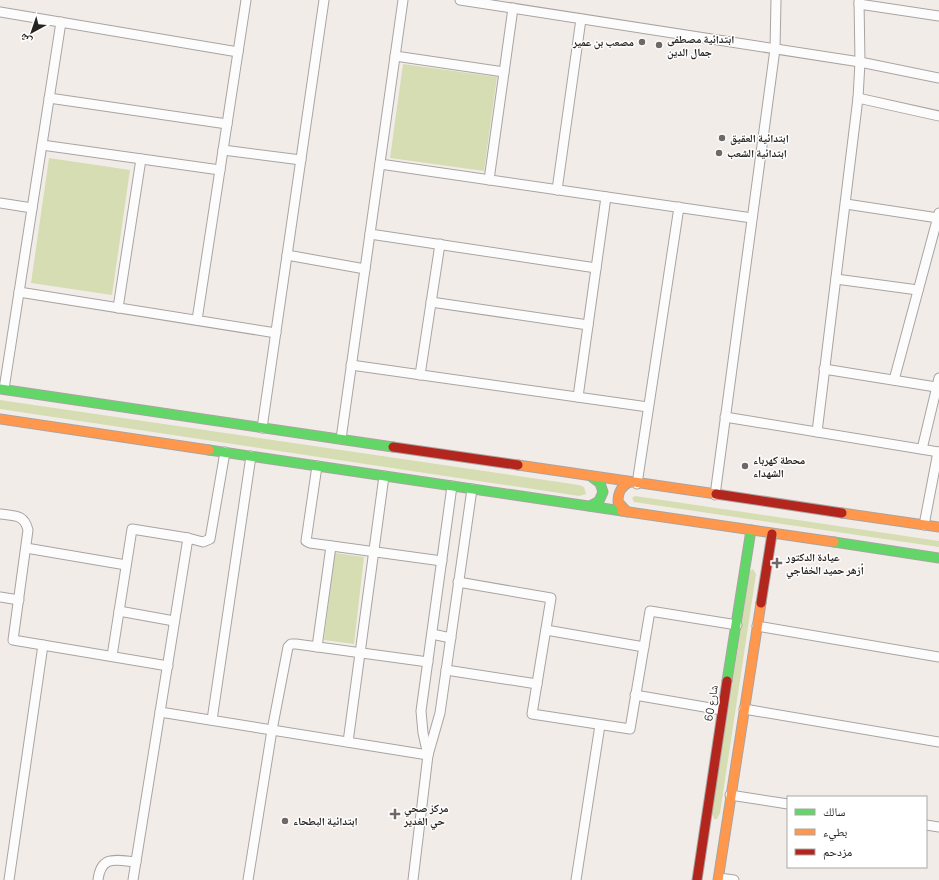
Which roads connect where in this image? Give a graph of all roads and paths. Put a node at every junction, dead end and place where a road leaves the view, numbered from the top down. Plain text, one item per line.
1 (246, 0) edge
2 (324, 0) edge
3 (403, 0) edge
4 (462, 0) edge
5 (776, 0) edge
6 (859, 2) edge
7 (513, 8) junction
8 (0, 12) edge
9 (939, 16) edge
10 (581, 19) junction
11 (61, 22) junction
12 (775, 49) junction
13 (238, 52) junction
14 (395, 56) junction
15 (860, 62) junction
16 (504, 72) junction
17 (939, 78) edge
18 (49, 98) junction
19 (858, 98) junction
20 (939, 116) edge
21 (227, 124) junction
22 (42, 145) junction
23 (223, 150) junction
24 (141, 159) junction
25 (301, 160) junction
26 (380, 164) junction
27 (220, 170) junction
28 (489, 180) junction
29 (558, 190) junction
30 (606, 197) junction
31 (0, 203) edge
32 (846, 204) junction
33 (679, 207) junction
34 (32, 208) junction
35 (938, 215) edge
36 (752, 218) junction
37 (370, 234) junction
38 (440, 244) junction
39 (287, 255) junction
40 (596, 268) junction
41 (365, 269) junction
42 (836, 279) junction
43 (918, 290) junction
44 (19, 292) junction
45 (431, 302) junction
46 (118, 308) junction
47 (197, 320) junction
48 (588, 325) junction
49 (276, 332) junction
50 (351, 365) junction
51 (824, 370) junction
52 (420, 374) junction
53 (894, 380) junction
54 (937, 382) edge
55 (2, 389) edge
56 (578, 397) junction
57 (648, 407) junction
58 (725, 417) junction
59 (0, 419) edge
60 (262, 428) junction
61 (817, 432) junction
62 (341, 440) junction
63 (922, 450) junction
64 (225, 452) junction
65 (939, 452) edge
66 (251, 456) junction
67 (317, 466) junction
68 (384, 476) junction
69 (592, 477) junction
70 (634, 483) junction
71 (452, 486) junction
72 (472, 489) junction
73 (715, 495) junction
74 (590, 506) junction
75 (627, 512) junction
76 (0, 514) edge
77 (924, 525) junction
78 (939, 527) edge
79 (751, 530) junction
80 (772, 534) junction
81 (188, 538) junction
82 (331, 546) junction
83 (26, 548) junction
84 (374, 552) junction
85 (939, 558) edge
86 (442, 562) junction
87 (126, 565) junction
88 (745, 569) junction
89 (766, 572) junction
90 (458, 582) junction
91 (0, 597) edge
92 (19, 600) junction
93 (119, 611) junction
94 (174, 621) junction
95 (737, 625) junction
96 (757, 626) junction
97 (546, 630) junction
98 (432, 634) junction
99 (451, 638) junction
100 (43, 645) junction
101 (317, 647) junction
102 (644, 647) junction
103 (360, 653) junction
104 (112, 656) junction
105 (939, 657) edge
106 (428, 662) junction
107 (168, 666) junction
108 (446, 670) junction
109 (537, 684) junction
110 (636, 695) junction
111 (744, 709) junction
112 (722, 710) junction
113 (160, 712) junction
114 (212, 720) junction
115 (600, 725) junction
116 (272, 730) junction
117 (348, 742) junction
118 (939, 742) edge
119 (428, 754) junction
120 (730, 795) junction
121 (787, 804) edge
122 (716, 819) junction
123 (927, 825) edge
124 (939, 827) edge
125 (702, 848) junction
126 (722, 850) junction
127 (136, 862) junction
128 (719, 879) edge
129 (9, 880) edge
130 (98, 880) edge
131 (133, 880) edge
132 (248, 880) edge
133 (412, 880) edge
134 (576, 880) edge
135 (697, 880) edge
136 (734, 880) edge

1 - 13 street
2 - 25 street
3 - 14 street
4 - 7 street
5 - 12 street
6 - 9 street
6 - 15 street
7 - 10 street
7 - 16 street
8 - 11 street
10 - 12 street
10 - 29 street
11 - 13 street
11 - 18 street
12 - 15 street
12 - 36 street
13 - 21 street
14 - 16 street
14 - 26 street
15 - 17 street
15 - 19 street
16 - 28 street
18 - 21 street
18 - 22 street
19 - 20 street
19 - 32 street
21 - 23 street
22 - 24 street
22 - 34 street
23 - 25 street
23 - 27 street
24 - 27 street
24 - 46 street
25 - 39 street
26 - 28 street
26 - 37 street
27 - 47 street
28 - 29 street
29 - 30 street
30 - 33 street
30 - 40 street
31 - 34 street
32 - 35 street
32 - 42 street
33 - 36 street
33 - 57 street
34 - 44 street
35 - 43 street
36 - 58 street
37 - 38 street
37 - 41 street
38 - 40 street
38 - 45 street
39 - 41 street
39 - 49 street
40 - 48 street
41 - 50 street
42 - 43 street
42 - 51 street
43 - 53 street
44 - 46 street
44 - 55 street
45 - 48 street
45 - 52 street
46 - 47 street
47 - 49 street
48 - 56 street
49 - 60 street
50 - 52 street
50 - 62 street
51 - 53 street
51 - 61 street
52 - 56 street
53 - 54 street
54 - 63 street
55 - 60 main road
56 - 57 street
57 - 70 street
58 - 61 street
58 - 73 street
59 - 64 main road
60 - 62 main road
61 - 63 street
62 - 69 main road
63 - 65 street
64 - 66 main road
64 - 81 street
65 - 77 street
66 - 67 main road
66 - 114 street
67 - 68 main road
67 - 82 street
68 - 71 main road
68 - 84 street
69 - 70 main road
69 - 74 main road
70 - 73 main road
70 - 75 main road
71 - 72 main road
71 - 86 street
72 - 74 main road
72 - 90 street
73 - 77 main road
74 - 75 main road
75 - 79 main road
76 - 83 street
77 - 78 main road
79 - 80 main road
79 - 88 main road, شارع 60
80 - 85 main road
80 - 89 main road, شارع 60
81 - 87 street
81 - 94 street
82 - 84 street
82 - 101 street
83 - 87 street
83 - 92 street
84 - 86 street
84 - 103 street
86 - 98 street
87 - 93 street
88 - 89 main road
88 - 95 main road, شارع 60
89 - 96 main road, شارع 60
90 - 97 street
90 - 99 street
91 - 92 street
92 - 100 street
93 - 94 street
93 - 104 street
94 - 107 street
95 - 102 street
95 - 112 main road, شارع 60
96 - 105 street
96 - 111 main road, شارع 60
97 - 102 street
97 - 109 street
98 - 99 street
98 - 106 street
99 - 108 street
100 - 104 street
100 - 129 street
101 - 103 street
101 - 116 street
102 - 110 street
103 - 106 street
103 - 117 street
104 - 107 street
106 - 119 street
107 - 113 street
108 - 109 street
108 - 119 street
109 - 115 street
110 - 112 street
110 - 115 street
111 - 118 street
111 - 120 main road, شارع 60
112 - 122 main road, شارع 60
113 - 114 street
113 - 127 street
114 - 116 street
115 - 134 street
116 - 117 street
116 - 132 street
117 - 119 street
119 - 133 street
120 - 121 street
120 - 122 main road, شارع 60
122 - 125 main road, شارع 60
122 - 126 main road, شارع 60
123 - 124 street
125 - 126 main road
125 - 135 main road, شارع 60
126 - 128 main road, شارع 60
127 - 130 street
127 - 131 street
128 - 136 street

